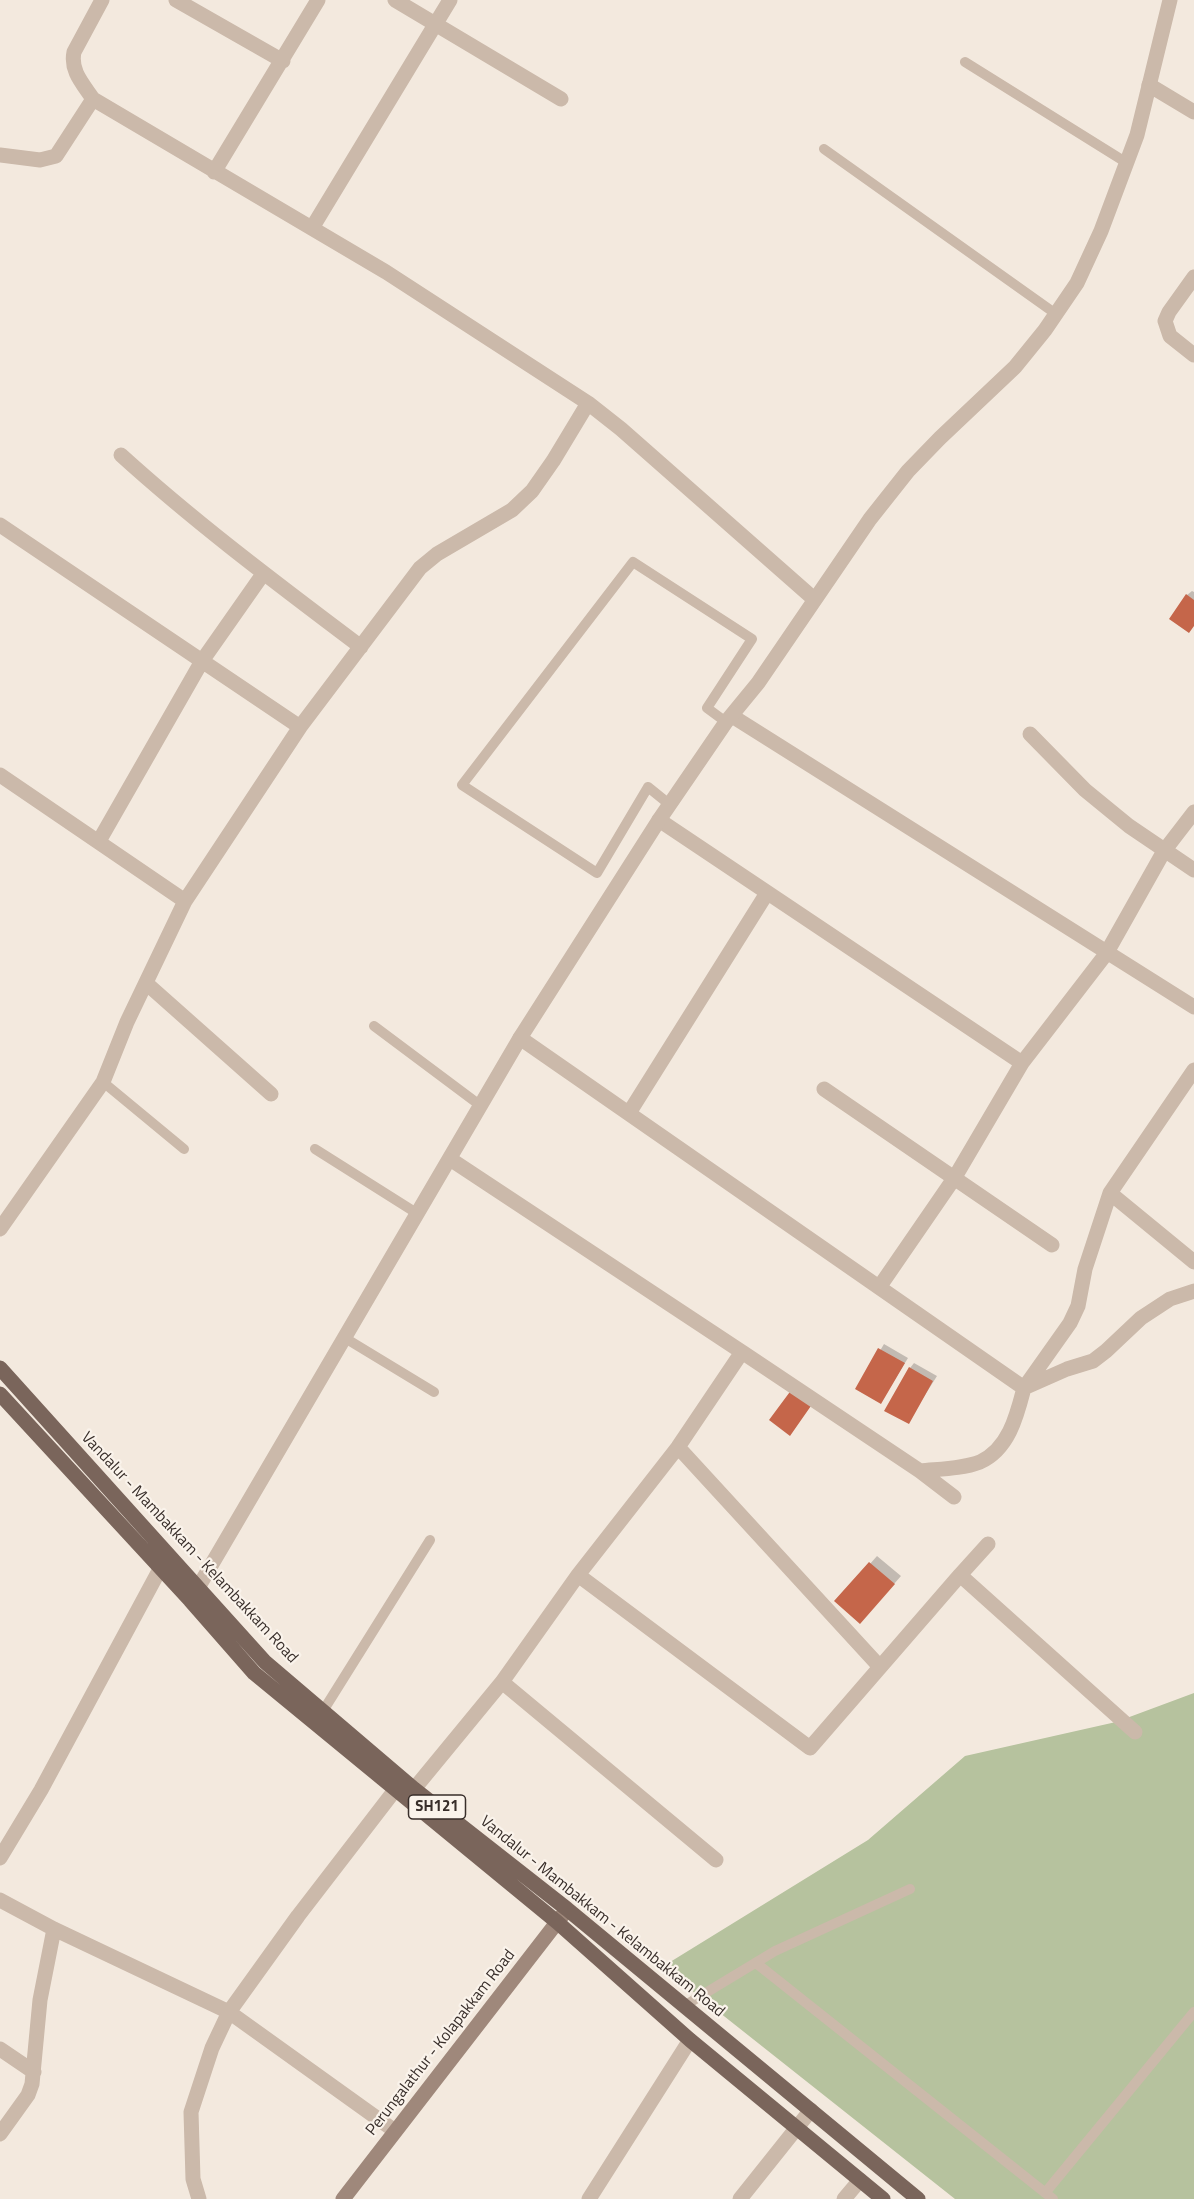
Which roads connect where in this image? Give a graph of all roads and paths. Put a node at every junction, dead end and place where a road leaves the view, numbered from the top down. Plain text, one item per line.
1 (102, 0) edge
2 (176, 0) edge
3 (318, 0) edge
4 (395, 0) edge
5 (450, 0) edge
6 (1170, 0) edge
7 (435, 24) junction
8 (283, 61) junction
9 (964, 62) dead end
10 (1149, 85) junction
11 (93, 99) junction
12 (561, 99) dead end
13 (1194, 112) edge
14 (824, 149) dead end
15 (0, 155) edge
16 (1127, 162) junction
17 (214, 172) junction
18 (312, 228) junction
19 (1194, 277) edge
20 (1056, 314) junction
21 (1194, 355) edge
22 (588, 403) junction
23 (121, 455) dead end
24 (0, 525) edge
25 (264, 574) junction
26 (814, 599) junction
27 (361, 647) junction
28 (202, 661) junction
29 (729, 719) junction
30 (300, 727) junction
31 (1030, 734) dead end
32 (0, 775) edge
33 (669, 804) junction
34 (1194, 812) edge
35 (659, 820) junction
36 (99, 841) junction
37 (1164, 851) junction
38 (1194, 870) edge
39 (767, 893) junction
40 (185, 902) junction
41 (1106, 954) junction
42 (146, 983) junction
43 (1194, 1007) edge
44 (374, 1026) dead end
45 (520, 1038) junction
46 (1022, 1063) junction
47 (1194, 1070) edge
48 (103, 1082) junction
49 (824, 1089) dead end
50 (271, 1094) dead end
51 (481, 1106) junction
52 (629, 1113) junction
53 (184, 1149) dead end
54 (315, 1149) dead end
55 (450, 1159) junction
56 (955, 1177) junction
57 (1110, 1193) junction
58 (418, 1214) junction
59 (0, 1229) edge
60 (1052, 1245) dead end
61 (1194, 1262) edge
62 (880, 1286) junction
63 (1194, 1291) edge
64 (345, 1338) junction
65 (742, 1352) junction
66 (0, 1368) edge
67 (1024, 1388) junction
68 (434, 1392) dead end
69 (0, 1394) edge
70 (678, 1447) junction
71 (920, 1471) junction
72 (954, 1497) dead end
73 (430, 1540) dead end
74 (988, 1544) dead end
75 (171, 1556) junction
76 (160, 1569) junction
77 (578, 1575) junction
78 (960, 1575) junction
79 (199, 1587) junction
80 (190, 1600) junction
81 (880, 1667) junction
82 (502, 1682) junction
83 (322, 1711) junction
84 (1135, 1732) dead end
85 (414, 1789) junction
86 (394, 1790) junction
87 (0, 1858) edge
88 (717, 1860) dead end
89 (910, 1889) dead end
90 (0, 1900) edge
91 (567, 1909) junction
92 (557, 1922) junction
93 (54, 1929) junction
94 (756, 1963) junction
95 (684, 2006) junction
96 (229, 2012) junction
97 (1194, 2012) edge
98 (690, 2040) junction
99 (0, 2049) edge
100 (34, 2072) junction
101 (811, 2110) junction
102 (797, 2129) junction
103 (395, 2132) junction
104 (0, 2134) edge
105 (860, 2180) junction
106 (1049, 2196) edge
107 (199, 2199) edge
108 (343, 2199) edge
109 (589, 2199) edge
110 (740, 2199) edge
111 (844, 2199) edge
112 (884, 2199) edge
113 (918, 2199) edge

1 - 11 street
2 - 8 street
3 - 8 street
4 - 7 street
5 - 7 street
6 - 10 street
7 - 12 street
7 - 18 street
8 - 17 street
9 - 16 lane
10 - 13 street
10 - 16 street
11 - 15 street
11 - 17 street
14 - 20 lane
16 - 20 street
17 - 18 street
18 - 22 street
19 - 21 street
20 - 26 street
22 - 26 street
22 - 27 street
23 - 25 street
24 - 28 street
25 - 27 street
25 - 28 street
26 - 29 street
27 - 30 street
28 - 30 street
28 - 36 street
29 - 33 street
29 - 33 lane
29 - 41 street
30 - 40 street
31 - 37 street
32 - 36 street
33 - 35 street
34 - 37 street
35 - 39 street
35 - 45 street
36 - 40 street
37 - 38 street
37 - 41 street
39 - 46 street
39 - 52 street
40 - 42 street
41 - 43 street
41 - 46 street
42 - 48 street
42 - 50 street
44 - 51 lane
45 - 51 street
45 - 52 street
46 - 56 street
47 - 57 street
48 - 53 lane
48 - 59 street
49 - 56 street
51 - 55 street
52 - 62 street
54 - 58 lane
55 - 58 street
55 - 65 street
56 - 60 street
56 - 62 street
57 - 61 street
57 - 67 street
58 - 64 street
62 - 67 street
63 - 67 street
64 - 68 lane
64 - 79 street
65 - 70 street
65 - 71 street
66 - 75 main road, Vandalur - Mambakkam - Kelambakkam Road / SH121
67 - 71 street
69 - 76 main road, Vandalur - Mambakkam - Kelambakkam Road / SH121
70 - 77 street
70 - 81 street
71 - 72 street
73 - 83 lane
74 - 78 street
75 - 76 street
75 - 79 main road, Vandalur - Mambakkam - Kelambakkam Road / SH121
76 - 80 main road, Vandalur - Mambakkam - Kelambakkam Road / SH121
76 - 87 street
77 - 81 street
77 - 82 street
78 - 81 street
78 - 84 street
79 - 80 street
79 - 83 main road, Vandalur - Mambakkam - Kelambakkam Road / SH121
80 - 86 main road, Vandalur - Mambakkam - Kelambakkam Road / SH121
82 - 85 street
82 - 88 street
83 - 85 main road, Vandalur - Mambakkam - Kelambakkam Road / SH121
85 - 91 main road, Vandalur - Mambakkam - Kelambakkam Road / SH121
86 - 92 main road, Vandalur - Mambakkam - Kelambakkam Road / SH121
86 - 96 street
89 - 94 lane
90 - 93 street
91 - 92 main road, Perungalathur - Kolapakkam Road
91 - 95 main road, Vandalur - Mambakkam - Kelambakkam Road / SH121
92 - 98 main road, Vandalur - Mambakkam - Kelambakkam Road / SH121
92 - 103 main road, Perungalathur - Kolapakkam Road
93 - 96 street
93 - 100 street
94 - 95 lane
94 - 106 lane
95 - 101 main road, Vandalur - Mambakkam - Kelambakkam Road / SH121
96 - 103 street
96 - 107 street
97 - 106 lane
98 - 102 main road, Vandalur - Mambakkam - Kelambakkam Road / SH121
98 - 109 street
99 - 100 street
100 - 104 street
101 - 102 street
101 - 113 main road, Vandalur - Mambakkam - Kelambakkam Road / SH121
102 - 105 main road, Vandalur - Mambakkam - Kelambakkam Road / SH121
102 - 110 street
103 - 108 main road, Perungalathur - Kolapakkam Road
105 - 111 street
105 - 112 main road, Vandalur - Mambakkam - Kelambakkam Road / SH121

